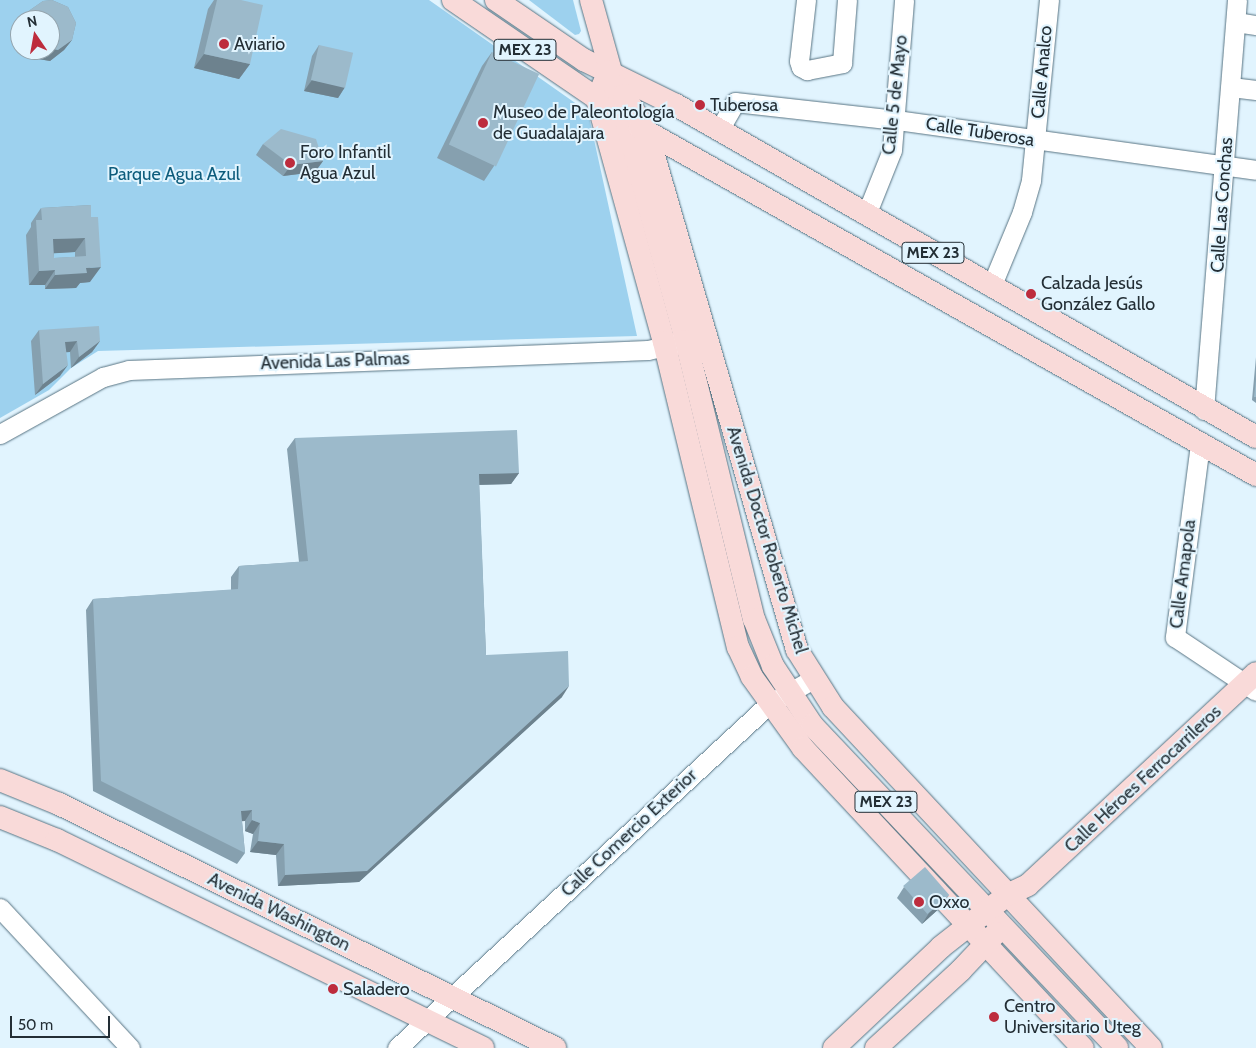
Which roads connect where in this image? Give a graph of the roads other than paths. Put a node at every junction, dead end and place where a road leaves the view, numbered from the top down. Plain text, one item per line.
1 (453, 0) edge
2 (496, 0) edge
3 (590, 0) edge
4 (806, 0) edge
5 (847, 0) edge
6 (904, 0) edge
7 (1049, 0) edge
8 (1238, 0) edge
9 (1236, 22) junction
10 (1256, 25) edge
11 (609, 71) junction
12 (1231, 87) junction
13 (1256, 90) edge
14 (597, 99) junction
15 (622, 117) junction
16 (896, 120) junction
17 (719, 130) junction
18 (647, 132) junction
19 (1036, 141) junction
20 (1225, 166) junction
21 (1256, 170) edge
22 (866, 215) junction
23 (991, 287) junction
24 (675, 344) junction
25 (726, 401) junction
26 (702, 408) junction
27 (1204, 410) junction
28 (0, 434) edge
29 (1256, 437) edge
30 (1200, 444) junction
31 (1256, 475) edge
32 (771, 561) junction
33 (732, 572) junction
34 (784, 606) junction
35 (754, 619) junction
36 (732, 622) junction
37 (813, 679) junction
38 (1253, 682) edge
39 (778, 698) junction
40 (845, 720) junction
41 (825, 739) junction
42 (867, 744) junction
43 (850, 765) junction
44 (0, 780) edge
45 (0, 817) edge
46 (868, 818) junction
47 (940, 822) junction
48 (922, 841) junction
49 (968, 852) junction
50 (950, 870) junction
51 (1013, 901) junction
52 (0, 908) edge
53 (996, 918) junction
54 (968, 926) junction
55 (1046, 936) junction
56 (986, 944) junction
57 (1029, 953) junction
58 (452, 997) junction
59 (428, 1020) junction
60 (130, 1048) edge
61 (397, 1048) edge
62 (483, 1048) edge
63 (555, 1048) edge
64 (834, 1048) edge
65 (876, 1048) edge
66 (1083, 1048) edge
67 (1117, 1048) edge
68 (1151, 1048) edge

1 - 14 main road, MEX 23
2 - 11 main road, MEX 23
3 - 11 main road, Avenida Doctor Roberto Michel / MEX 23
4 - 5 street
6 - 16 street, Calle 5 de Mayo
7 - 19 street, Calle Analco
8 - 9 street, Calle Las Conchas
9 - 10 street
9 - 12 street, Calle Las Conchas
11 - 14 main road
11 - 15 main road, Avenida Doctor Roberto Michel / MEX 23
11 - 17 main road, MEX 23
11 - 18 main road, Avenida Doctor Roberto Michel
12 - 13 street
12 - 20 street, Calle Las Conchas
14 - 15 main road, MEX 23
14 - 24 main road, Avenida Doctor Roberto Michel
15 - 18 main road, MEX 23
15 - 24 main road, Avenida Doctor Roberto Michel / MEX 23
16 - 17 street, Calle Tuberosa
16 - 19 street, Calle Tuberosa
16 - 22 street, Calle 5 de Mayo
17 - 22 main road, MEX 23
18 - 25 main road, Avenida Doctor Roberto Michel
18 - 30 main road, MEX 23
19 - 20 street, Calle Tuberosa
19 - 23 street, Calle Analco
20 - 21 street, Calle Tuberosa
20 - 27 street, Calle Las Conchas
22 - 23 main road, MEX 23
23 - 27 main road, MEX 23
24 - 26 main road, Avenida Doctor Roberto Michel / MEX 23
24 - 28 street, Avenida Las Palmas
24 - 33 main road, Avenida Doctor Roberto Michel
25 - 26 main road
25 - 32 main road, Avenida Doctor Roberto Michel
26 - 33 main road, Avenida Doctor Roberto Michel / MEX 23
27 - 29 main road, MEX 23
30 - 31 main road, MEX 23
30 - 38 street, Calle Amapola
32 - 33 main road
32 - 34 main road, Avenida Doctor Roberto Michel
33 - 35 main road, Avenida Doctor Roberto Michel / MEX 23
33 - 36 main road, Avenida Doctor Roberto Michel
34 - 35 main road
34 - 37 main road, Avenida Doctor Roberto Michel
35 - 36 main road
35 - 39 main road, Avenida Doctor Roberto Michel / MEX 23
36 - 39 main road, Avenida Doctor Roberto Michel
37 - 39 street, Calle Comercio Exterior
37 - 40 main road, Avenida Doctor Roberto Michel
38 - 51 main road, Calle Héroes Ferrocarrileros
39 - 41 main road, Avenida Doctor Roberto Michel / MEX 23
39 - 46 main road, Avenida Doctor Roberto Michel
39 - 58 street, Calle Comercio Exterior
40 - 41 main road
40 - 42 main road, Avenida Doctor Roberto Michel
41 - 43 main road, Avenida Doctor Roberto Michel / MEX 23
42 - 43 main road
42 - 47 main road, Avenida Doctor Roberto Michel
43 - 46 main road
43 - 48 main road, Avenida Doctor Roberto Michel / MEX 23
44 - 58 main road, Avenida Washington
45 - 59 main road, Avenida Washington
46 - 54 main road, Avenida Doctor Roberto Michel
47 - 48 main road
47 - 49 main road, Avenida Doctor Roberto Michel
48 - 50 main road, Avenida Doctor Roberto Michel / MEX 23
49 - 50 main road
49 - 51 main road, Avenida Doctor Roberto Michel
50 - 53 main road, Avenida Doctor Roberto Michel / MEX 23
51 - 53 main road, Calle Héroes Ferrocarrileros
51 - 55 main road, Avenida Doctor Roberto Michel
52 - 60 street
53 - 54 main road, Calle Héroes Ferrocarrileros
53 - 56 main road, Calle Héroes Ferrocarrileros
53 - 57 main road, Avenida Doctor Roberto Michel / MEX 23
54 - 56 main road, Avenida Doctor Roberto Michel
54 - 64 main road, Calle Héroes Ferrocarrileros
55 - 57 main road
55 - 68 main road, Avenida Doctor Roberto Michel
56 - 65 main road, Calle Héroes Ferrocarrileros
56 - 66 main road, Avenida Doctor Roberto Michel
57 - 67 main road, Avenida Doctor Roberto Michel / MEX 23
58 - 59 street, Calle Comercio Exterior
58 - 63 main road, Avenida Washington
59 - 61 street, Calle Comercio Exterior
59 - 62 main road, Avenida Washington

